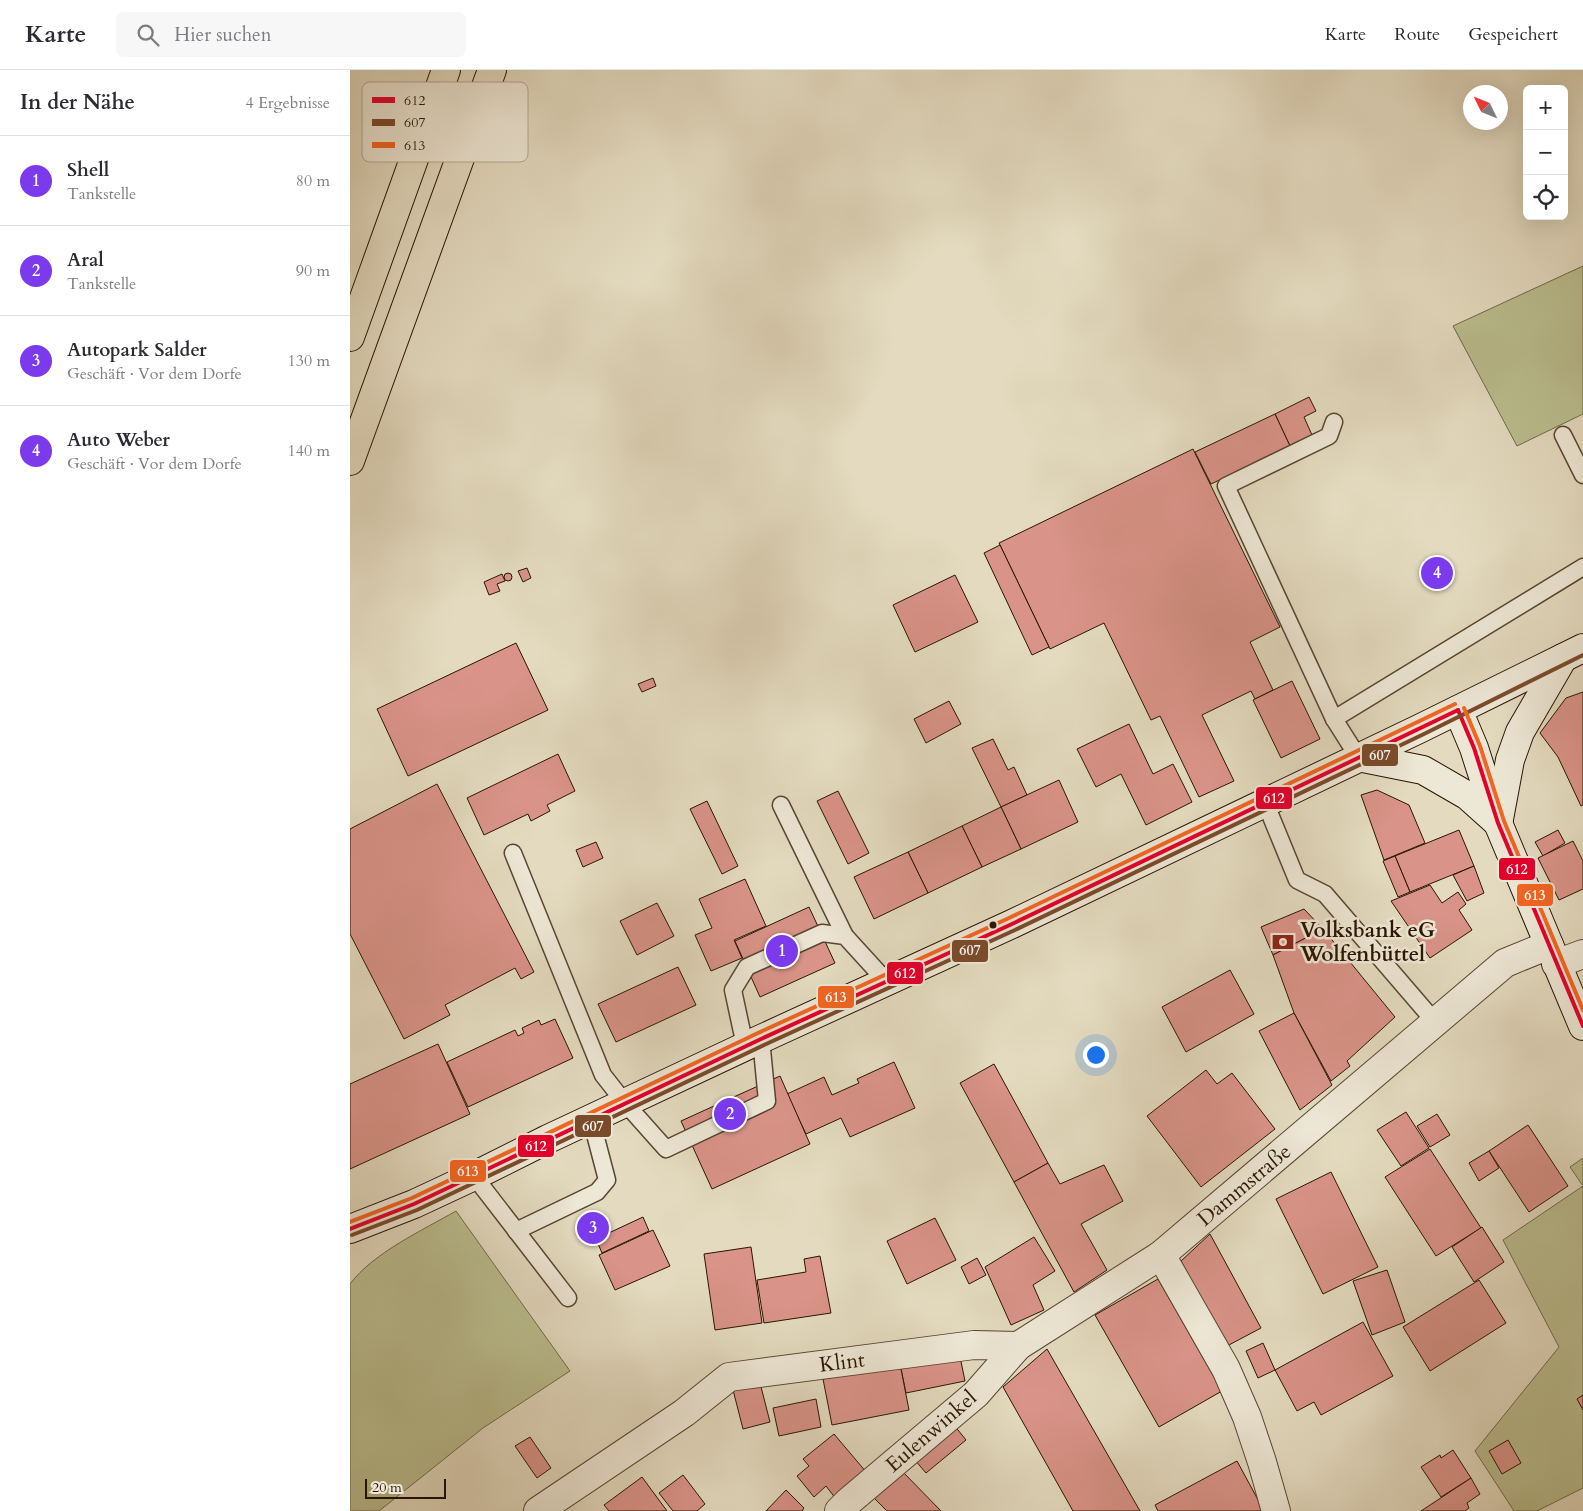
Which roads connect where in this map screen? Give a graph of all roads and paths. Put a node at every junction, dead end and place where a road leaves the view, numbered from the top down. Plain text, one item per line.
1 (446, 70) edge
2 (492, 70) edge
3 (442, 82) edge
4 (488, 82) edge
5 (413, 162) edge
6 (459, 162) edge
7 (350, 337) edge
8 (1334, 422) dead end
9 (1563, 435) dead end
10 (350, 461) edge
11 (1583, 475) edge
12 (1583, 567) edge
13 (1573, 653) edge
14 (1458, 710) junction
15 (1334, 719) junction
16 (1358, 757) junction
17 (1265, 802) junction
18 (781, 805) dead end
19 (1498, 823) junction
20 (513, 853) dead end
21 (845, 936) junction
22 (1583, 954) edge
23 (1553, 955) junction
24 (886, 981) junction
25 (1435, 1022) junction
26 (1583, 1026) edge
27 (753, 1042) junction
28 (625, 1103) junction
29 (591, 1119) junction
30 (474, 1176) junction
31 (350, 1229) edge
32 (516, 1231) junction
33 (1161, 1255) junction
34 (568, 1298) dead end
35 (1018, 1346) junction
36 (538, 1511) edge
37 (839, 1511) edge
38 (1276, 1511) edge

1 - 3 highway
2 - 4 highway
5 - 7 highway
6 - 10 highway
8 - 15 lane
9 - 11 lane
12 - 15 lane
13 - 14 main road
13 - 19 main road
14 - 16 main road
14 - 19 main road
15 - 16 lane
16 - 17 main road
16 - 19 main road
17 - 24 main road
17 - 25 lane
18 - 21 lane
19 - 23 main road
20 - 28 lane
21 - 24 lane
21 - 27 lane
22 - 23 main road, Dammstraße
23 - 25 main road, Dammstraße
23 - 26 main road
24 - 27 main road
25 - 33 main road, Dammstraße
27 - 28 main road
27 - 28 lane
28 - 29 main road
29 - 30 main road
29 - 32 lane
30 - 31 main road
30 - 32 lane
32 - 34 lane
33 - 35 main road
33 - 38 main road
35 - 36 main road, Klint
35 - 37 main road, Eulenwinkel

